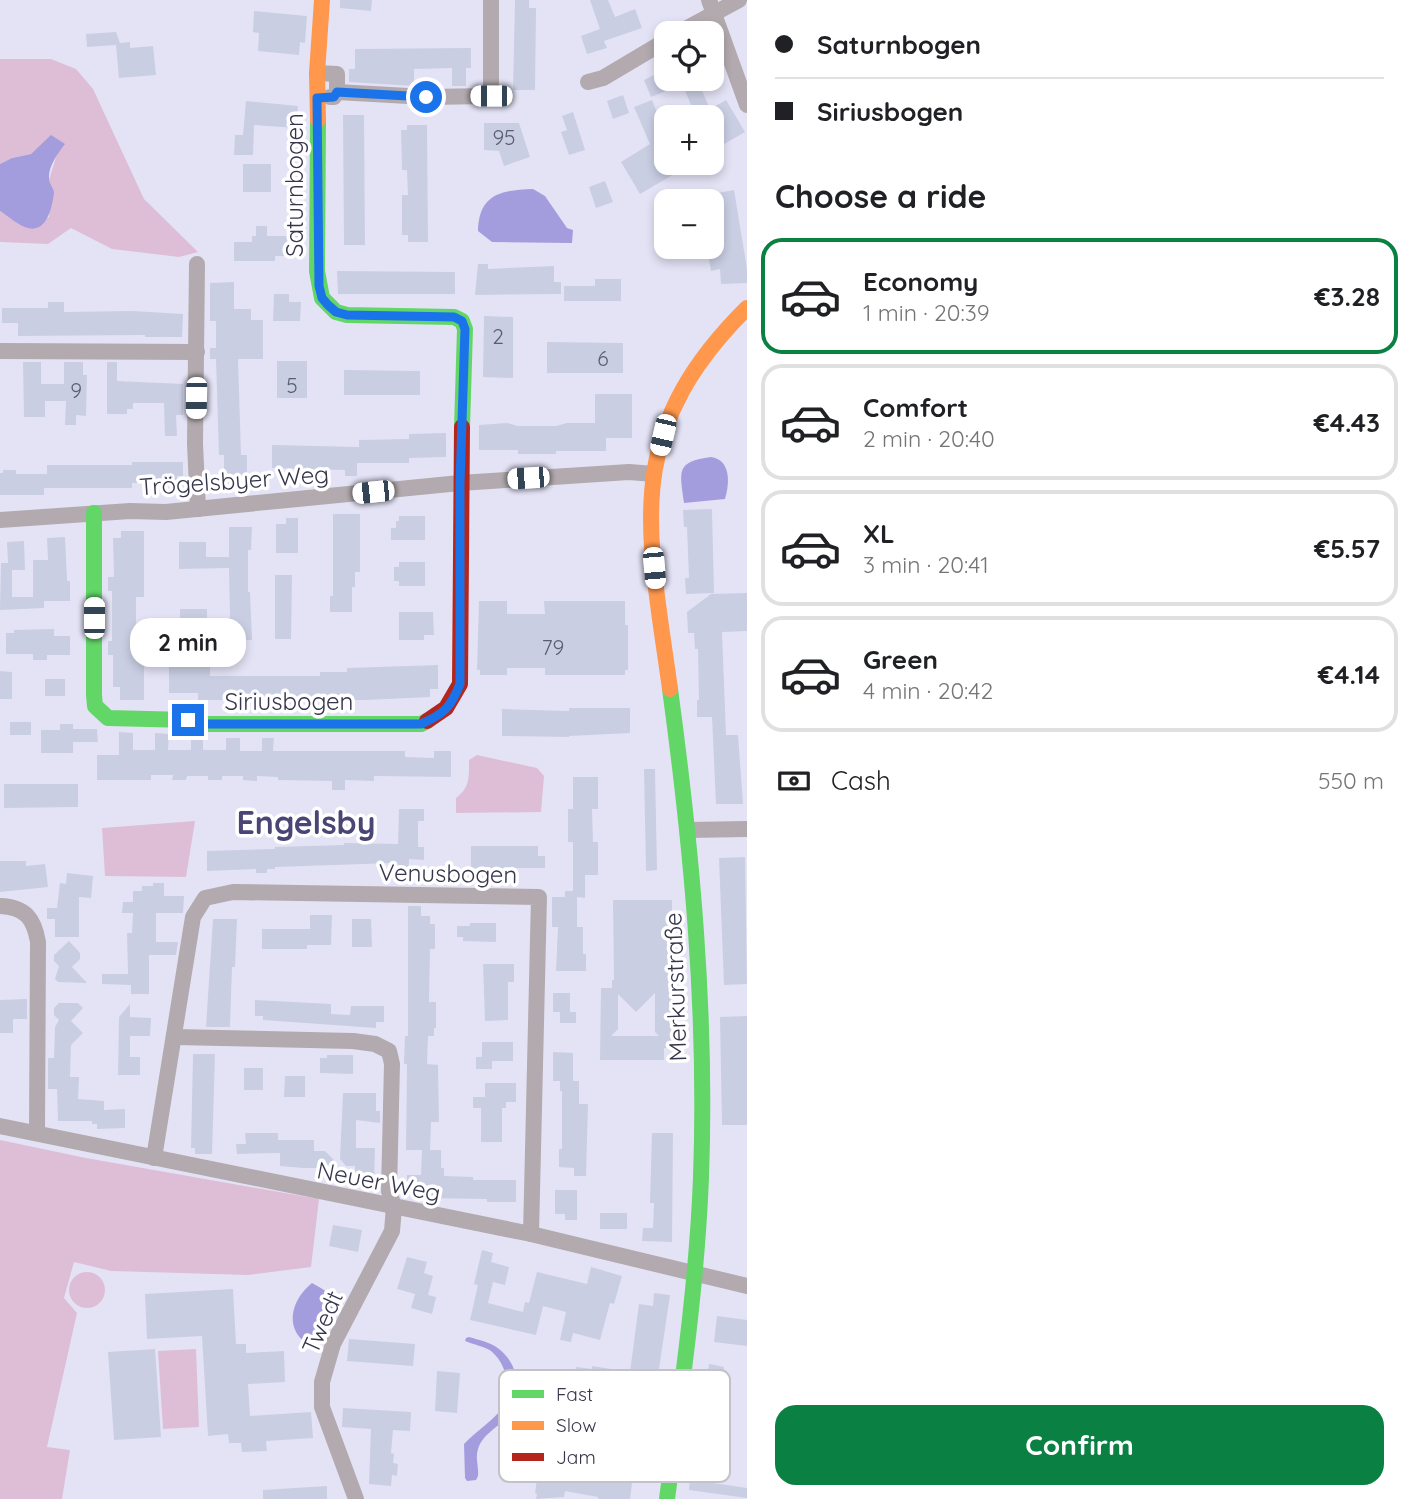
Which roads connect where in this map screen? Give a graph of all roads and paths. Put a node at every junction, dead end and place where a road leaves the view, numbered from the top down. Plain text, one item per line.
1 (322, 0) edge
2 (491, 0) edge
3 (739, 0) edge
4 (711, 6) edge
5 (693, 21) edge
6 (654, 48) edge
7 (317, 73) junction
8 (588, 82) dead end
9 (337, 92) junction
10 (317, 98) junction
11 (747, 104) edge
12 (197, 264) dead end
13 (747, 308) edge
14 (0, 351) edge
15 (197, 352) junction
16 (654, 474) junction
17 (460, 483) junction
18 (198, 509) junction
19 (94, 513) junction
20 (0, 520) edge
21 (747, 829) edge
22 (688, 830) junction
23 (0, 906) edge
24 (175, 1037) junction
25 (0, 1126) edge
26 (37, 1133) junction
27 (154, 1158) junction
28 (394, 1207) junction
29 (531, 1234) junction
30 (695, 1272) junction
31 (747, 1286) edge
32 (685, 1370) edge
33 (356, 1499) edge

1 - 7 street, Saturnbogen
2 - 9 street, Saturnbogen
3 - 4 street
4 - 5 street
4 - 11 street
6 - 8 street
7 - 9 street, Saturnbogen
7 - 10 street, Saturnbogen
9 - 10 street, Saturnbogen
10 - 17 street, Saturnbogen
12 - 15 street
13 - 16 street
14 - 15 street
15 - 18 street
16 - 17 street, Trögelsbyer Weg
16 - 22 street, Merkurstraße
17 - 18 street, Trögelsbyer Weg
17 - 19 street, Siriusbogen
18 - 19 street, Trögelsbyer Weg
19 - 20 street, Trögelsbyer Weg
21 - 22 street
22 - 30 street, Merkurstraße
23 - 26 street
24 - 27 street, Venusbogen
24 - 28 street
24 - 29 street, Venusbogen
25 - 26 street, Neuer Weg
26 - 27 street, Neuer Weg
27 - 28 street, Neuer Weg
28 - 29 street, Neuer Weg
28 - 33 street, Twedt
29 - 30 street, Neuer Weg
30 - 31 street, Neuer Weg
30 - 32 street, Merkurstraße

